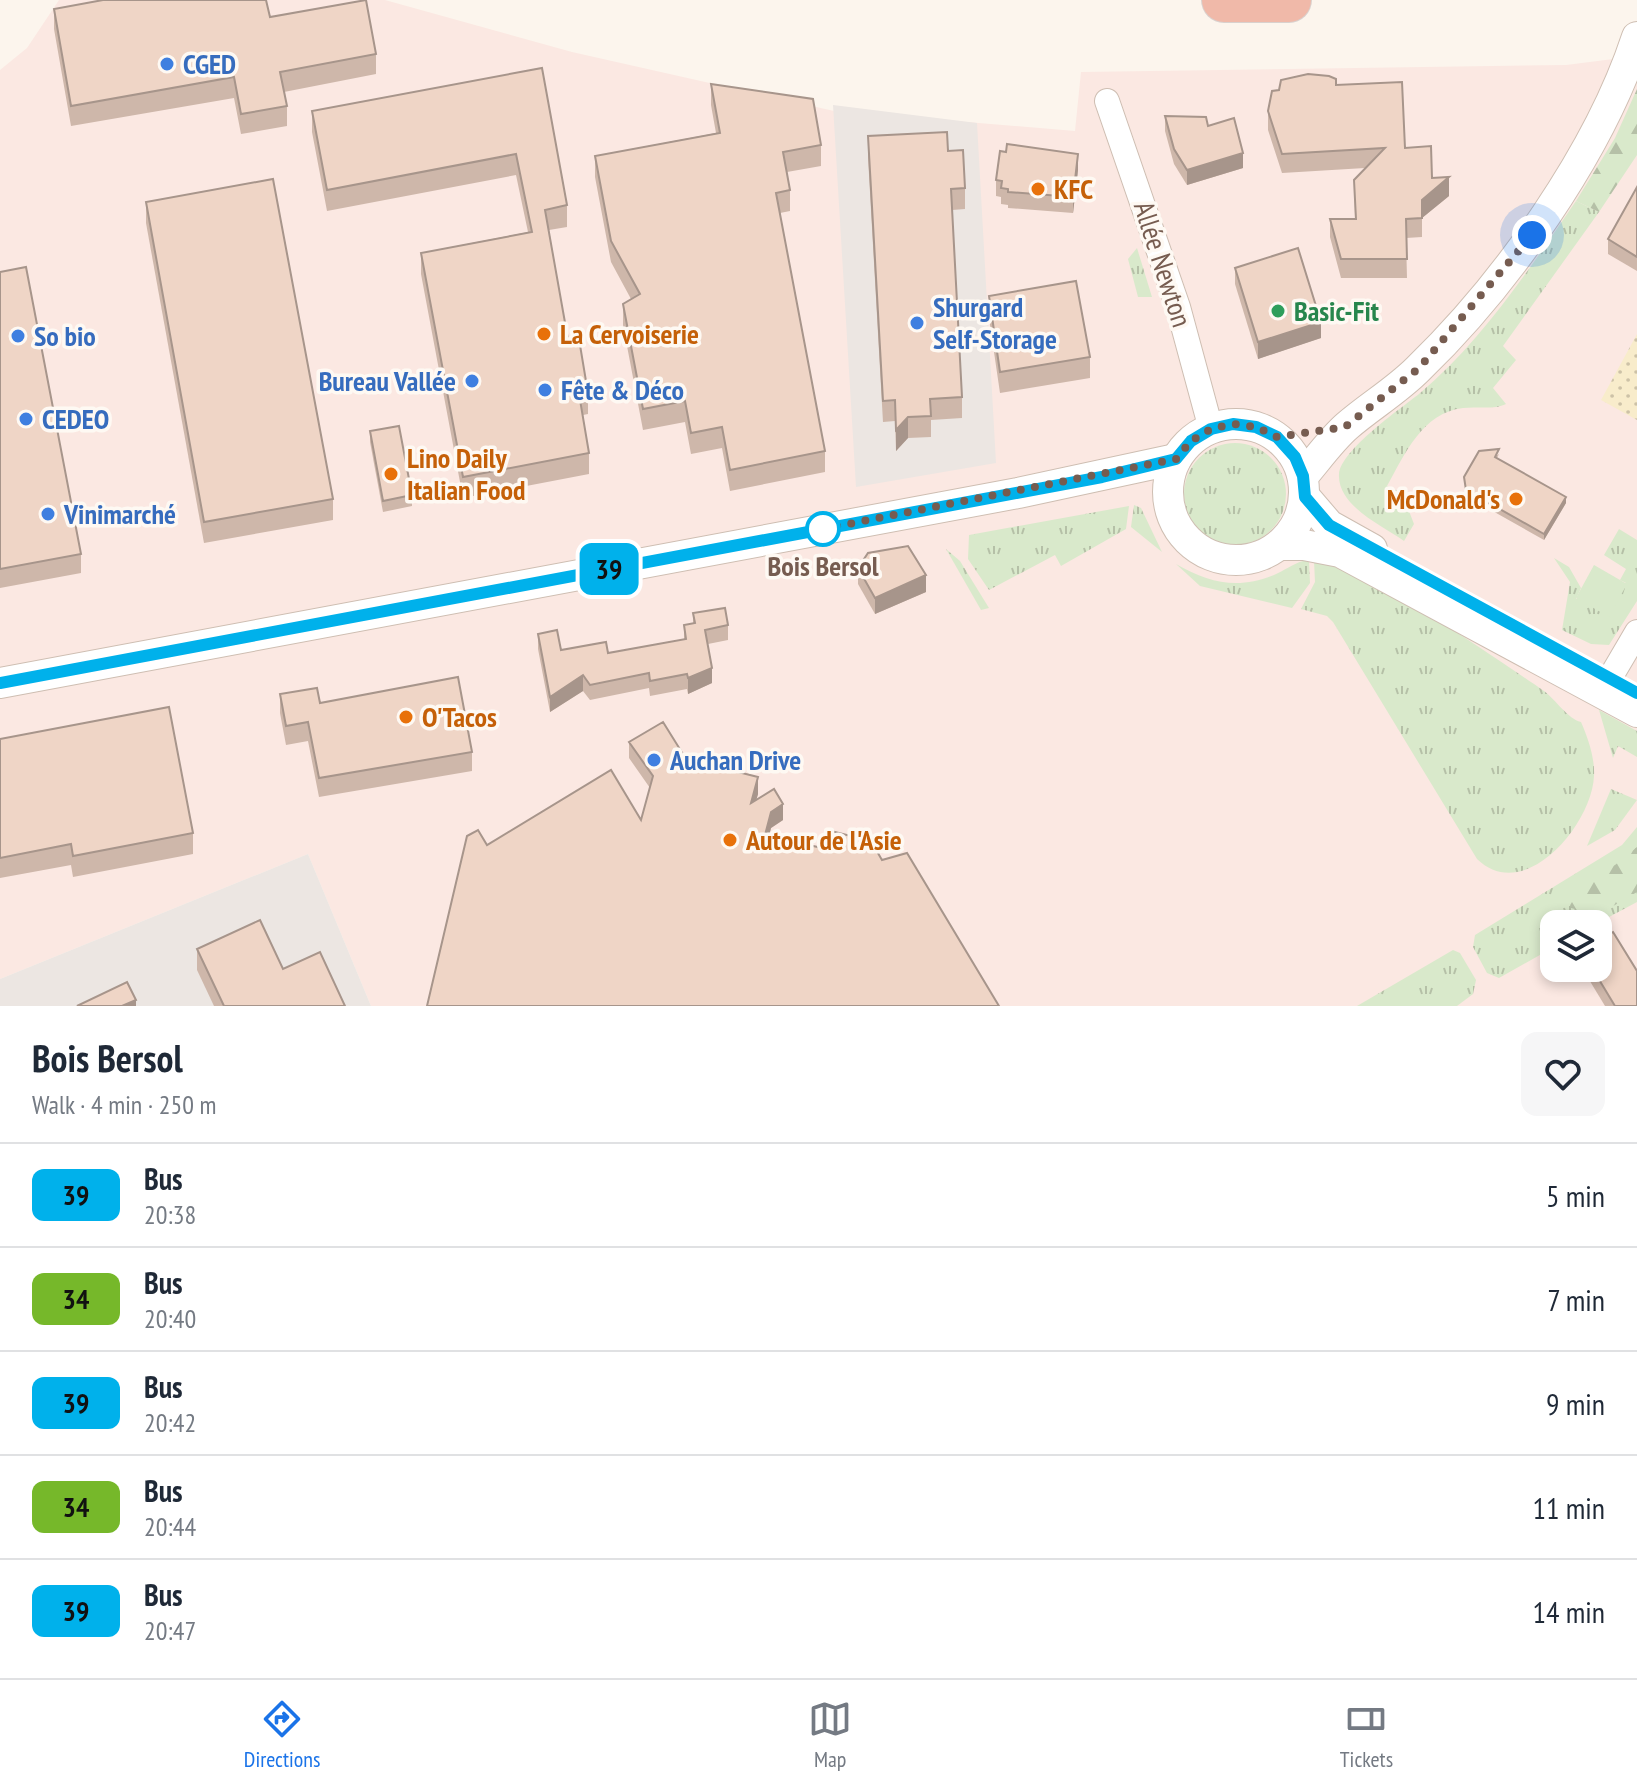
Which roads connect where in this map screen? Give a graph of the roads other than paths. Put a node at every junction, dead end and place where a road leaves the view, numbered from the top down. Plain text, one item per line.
1 (1224, 0) edge
2 (1289, 0) edge
3 (1633, 49) edge
4 (1107, 101) dead end
5 (1345, 427) junction
6 (1211, 429) junction
7 (1277, 437) junction
8 (1176, 459) junction
9 (1102, 477) junction
10 (1304, 487) junction
11 (1169, 502) junction
12 (1280, 545) junction
13 (1637, 632) edge
14 (1519, 647) junction
15 (1610, 678) junction
16 (0, 683) edge
17 (1637, 693) edge
18 (1637, 712) edge

1 - 2 highway
3 - 5 street
4 - 6 street, Allée Newton
5 - 7 street
5 - 10 street
6 - 7 street
6 - 8 street
7 - 10 street
8 - 9 street
8 - 11 street
9 - 11 street
9 - 16 street
10 - 12 street
10 - 15 street
11 - 12 street
12 - 14 street
13 - 15 street
14 - 15 street
14 - 18 street
15 - 17 street

